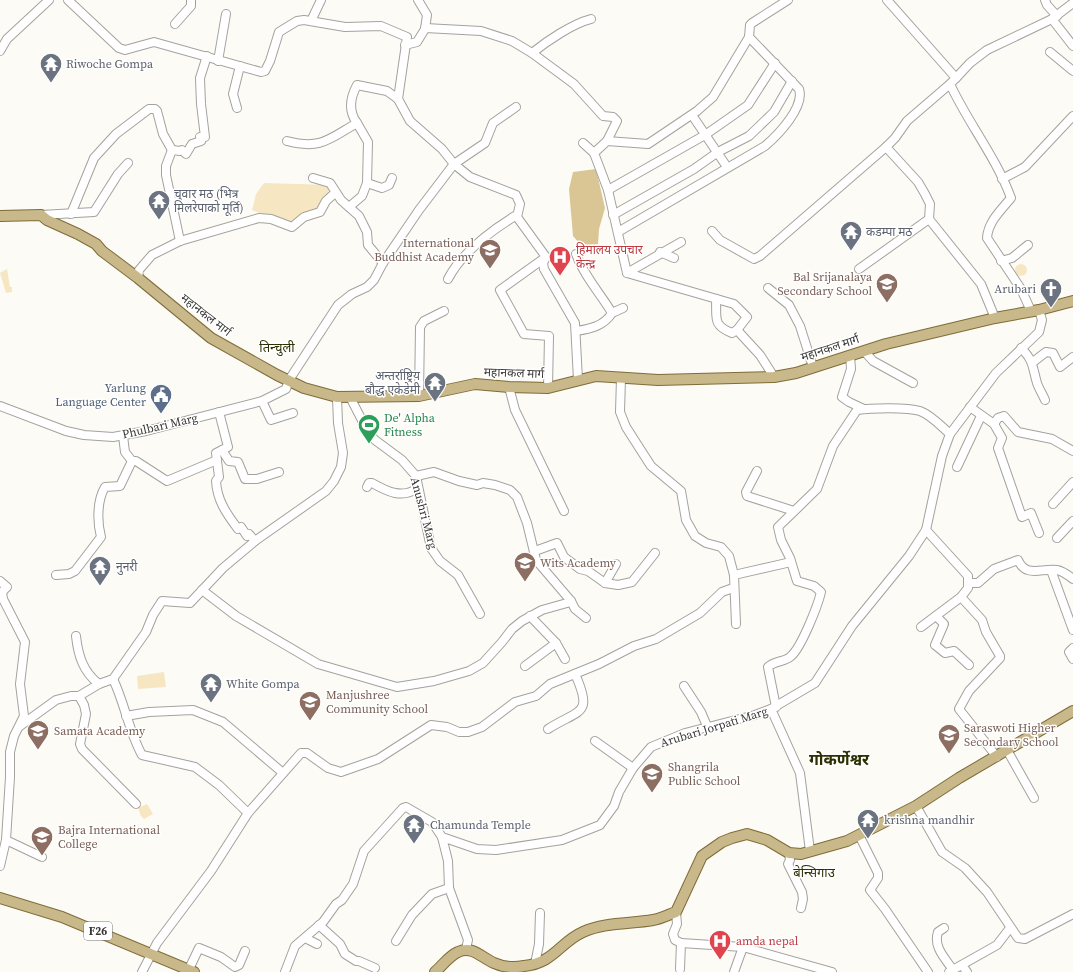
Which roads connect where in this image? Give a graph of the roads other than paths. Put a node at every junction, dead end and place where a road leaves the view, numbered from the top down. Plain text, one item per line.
1 (49, 0) edge
2 (68, 0) edge
3 (191, 0) edge
4 (321, 0) edge
5 (418, 0) edge
6 (788, 0) edge
7 (887, 0) edge
8 (1045, 0) edge
9 (1073, 2) edge
10 (226, 14) dead end
11 (1055, 18) junction
12 (591, 19) dead end
13 (311, 21) junction
14 (175, 24) dead end
15 (425, 28) junction
16 (749, 37) junction
17 (405, 45) junction
18 (1073, 46) edge
19 (0, 51) edge
20 (1050, 52) dead end
21 (532, 53) junction
22 (207, 56) junction
23 (218, 61) junction
24 (775, 63) junction
25 (240, 66) junction
26 (1073, 71) edge
27 (956, 78) junction
28 (792, 81) junction
29 (950, 84) junction
30 (398, 99) junction
31 (516, 107) dead end
32 (237, 108) dead end
33 (692, 115) junction
34 (1073, 116) edge
35 (358, 125) junction
36 (705, 135) junction
37 (287, 141) dead end
38 (607, 141) junction
39 (583, 143) dead end
40 (886, 146) junction
41 (172, 150) junction
42 (718, 152) junction
43 (594, 153) junction
44 (128, 163) dead end
45 (454, 164) junction
46 (727, 167) junction
47 (313, 178) dead end
48 (392, 178) dead end
49 (1002, 179) junction
50 (367, 183) junction
51 (608, 190) junction
52 (335, 193) junction
53 (350, 207) junction
54 (70, 214) junction
55 (41, 215) junction
56 (613, 215) junction
57 (0, 216) edge
58 (517, 216) junction
59 (929, 219) junction
60 (712, 231) dead end
61 (618, 232) junction
62 (180, 241) junction
63 (681, 242) dead end
64 (1028, 245) dead end
65 (660, 252) junction
66 (576, 254) dead end
67 (546, 257) junction
68 (674, 258) dead end
69 (1001, 261) junction
70 (383, 263) junction
71 (859, 269) dead end
72 (627, 273) junction
73 (138, 278) junction
74 (448, 279) dead end
75 (768, 288) dead end
76 (716, 299) junction
77 (1073, 301) edge
78 (623, 308) dead end
79 (444, 311) dead end
80 (1035, 311) junction
81 (612, 313) junction
82 (995, 318) junction
83 (737, 330) junction
84 (576, 331) junction
85 (1021, 348) junction
86 (864, 351) junction
87 (850, 355) junction
88 (1073, 357) edge
89 (1033, 362) junction
90 (813, 367) junction
91 (774, 376) junction
92 (621, 378) junction
93 (578, 380) junction
94 (913, 383) dead end
95 (288, 384) junction
96 (509, 387) junction
97 (548, 388) junction
98 (419, 396) junction
99 (337, 397) junction
100 (350, 397) junction
101 (1046, 400) dead end
102 (262, 401) junction
103 (0, 406) edge
104 (970, 407) junction
105 (865, 409) junction
106 (219, 412) junction
107 (293, 413) dead end
108 (981, 416) junction
109 (994, 424) junction
110 (950, 434) junction
111 (123, 436) junction
112 (222, 450) junction
113 (1073, 451) edge
114 (217, 460) junction
115 (132, 461) junction
116 (956, 467) dead end
117 (757, 471) dead end
118 (279, 472) dead end
119 (416, 476) junction
120 (1073, 482) edge
121 (368, 487) dead end
122 (418, 488) junction
123 (1053, 504) dead end
124 (564, 511) dead end
125 (794, 512) junction
126 (1073, 521) edge
127 (926, 530) junction
128 (1039, 533) dead end
129 (1057, 538) dead end
130 (255, 541) junction
131 (535, 551) junction
132 (655, 553) dead end
133 (791, 562) junction
134 (616, 564) dead end
135 (1051, 570) junction
136 (56, 575) dead end
137 (734, 575) junction
138 (1073, 580) edge
139 (0, 581) edge
140 (605, 583) junction
141 (970, 583) junction
142 (734, 588) junction
143 (202, 590) junction
144 (961, 597) junction
145 (571, 600) junction
146 (480, 614) dead end
147 (530, 616) junction
148 (936, 616) junction
149 (586, 618) dead end
150 (736, 624) dead end
151 (921, 627) dead end
152 (1073, 630) edge
153 (76, 636) dead end
154 (556, 643) junction
155 (1073, 648) edge
156 (565, 659) dead end
157 (1073, 659) edge
158 (969, 665) dead end
159 (525, 666) dead end
160 (575, 674) junction
161 (113, 679) junction
162 (99, 684) junction
163 (684, 686) dead end
164 (79, 696) junction
165 (774, 708) junction
166 (1073, 711) edge
167 (126, 716) junction
168 (20, 726) junction
169 (707, 726) junction
170 (548, 729) dead end
171 (595, 741) dead end
172 (1008, 750) junction
173 (997, 757) junction
174 (0, 765) edge
175 (633, 768) junction
176 (9, 770) junction
177 (283, 773) junction
178 (1034, 798) dead end
179 (136, 804) dead end
180 (916, 806) junction
181 (248, 812) junction
182 (859, 835) junction
183 (442, 837) junction
184 (6, 840) junction
185 (810, 851) junction
186 (789, 853) junction
187 (42, 857) dead end
188 (0, 866) edge
189 (450, 888) junction
190 (0, 898) edge
191 (800, 908) dead end
192 (676, 912) junction
193 (540, 913) dead end
194 (1073, 914) edge
195 (1060, 920) junction
196 (1073, 923) edge
197 (319, 925) junction
198 (944, 928) dead end
199 (1010, 928) junction
200 (305, 938) junction
201 (396, 941) dead end
202 (681, 943) junction
203 (317, 944) dead end
204 (743, 947) junction
205 (466, 950) junction
206 (245, 951) dead end
207 (153, 954) junction
208 (535, 964) junction
209 (962, 964) junction
210 (237, 968) edge
211 (375, 968) dead end
212 (680, 969) dead end
213 (191, 971) edge
214 (951, 971) edge
215 (142, 972) edge
216 (285, 972) edge
217 (435, 972) edge
218 (734, 972) edge
219 (832, 972) edge
220 (928, 972) edge
221 (967, 972) edge

1 - 19 street
2 - 22 street
3 - 14 street
4 - 13 street
5 - 15 street
6 - 16 street
7 - 27 street
8 - 11 street
9 - 11 street
10 - 23 street
11 - 18 street
11 - 27 street
12 - 21 street
13 - 17 street
13 - 25 street
15 - 17 street
15 - 21 street
16 - 24 street
16 - 33 street
17 - 30 street
20 - 26 street
21 - 38 street
22 - 23 street
22 - 41 street
23 - 25 street
24 - 28 street
24 - 36 street
25 - 32 street
27 - 29 street
28 - 42 street
28 - 46 street
29 - 40 street
29 - 49 street
30 - 35 street
30 - 45 street
31 - 45 street
33 - 36 street
33 - 38 street
34 - 49 street
35 - 37 street
35 - 50 street
36 - 42 street
36 - 51 street
38 - 43 street
39 - 43 street
40 - 59 street
40 - 60 street
41 - 54 street
41 - 62 street
42 - 46 street
42 - 56 street
43 - 51 street
44 - 54 street
45 - 58 street
45 - 70 street
46 - 61 street
47 - 52 street
48 - 50 street
49 - 69 street
50 - 53 street
51 - 56 street
52 - 53 street
52 - 62 street
53 - 70 street
54 - 55 street
55 - 57 main road, महानकल मार्ग
55 - 73 main road, महानकल मार्ग
56 - 61 street
58 - 67 street
58 - 74 street
59 - 71 street
59 - 82 street
61 - 72 street
62 - 73 street
63 - 65 street
64 - 69 street
65 - 68 street
65 - 72 street
66 - 81 street
67 - 84 street
67 - 97 street
69 - 80 street
70 - 95 street
72 - 76 street
73 - 95 main road, महानकल मार्ग
75 - 90 street
76 - 83 street
76 - 83 street
77 - 80 main road, महानकल मार्ग
78 - 81 street
79 - 98 street
80 - 82 main road, महानकल मार्ग
80 - 85 street, Arubari Jorpati Marg
81 - 84 street
82 - 86 main road, महानकल मार्ग
83 - 91 street
84 - 93 street
85 - 89 street
85 - 104 street, Arubari Jorpati Marg
86 - 87 main road, महानकल मार्ग
86 - 94 street
87 - 90 main road, महानकल मार्ग
87 - 105 street
88 - 89 street
89 - 101 street
90 - 91 main road, महानकल मार्ग
91 - 92 main road, महानकल मार्ग
92 - 93 main road, महानकल मार्ग
92 - 137 street
93 - 97 main road, महानकल मार्ग
95 - 99 main road, महानकल मार्ग
95 - 102 street, Phulbari Marg
96 - 97 main road, महानकल मार्ग
96 - 98 main road, महानकल मार्ग
96 - 124 street
98 - 100 main road, महानकल मार्ग
99 - 100 main road, महानकल मार्ग
99 - 130 street
100 - 119 street, Anushri Marg
102 - 106 street, Phulbari Marg
102 - 107 street
103 - 111 street, Phulbari Marg
104 - 108 street
104 - 110 street, Arubari Jorpati Marg
105 - 110 street
105 - 125 street
106 - 111 street, Phulbari Marg
106 - 112 street
108 - 109 street
108 - 116 street
109 - 113 street
109 - 128 street
110 - 127 street, Arubari Jorpati Marg
111 - 115 street
112 - 114 street
112 - 118 street
114 - 115 street
114 - 130 street
115 - 136 street
117 - 125 street
119 - 122 street, Anushri Marg
119 - 131 street
120 - 123 street
121 - 122 street
122 - 146 street, Anushri Marg
125 - 133 street
126 - 129 street
127 - 141 street
127 - 165 street, Arubari Jorpati Marg
130 - 143 street
131 - 140 street
131 - 145 street
132 - 140 street
133 - 137 street
133 - 165 street
134 - 140 street
135 - 138 street
135 - 141 street
135 - 152 street
137 - 142 street
139 - 168 street
141 - 144 street
142 - 150 street
142 - 160 street
143 - 147 street
143 - 161 street
144 - 148 street
144 - 173 street
145 - 147 street
145 - 149 street
147 - 154 street
148 - 151 street
148 - 158 street
153 - 162 street
154 - 156 street
154 - 159 street
155 - 157 street
160 - 170 street
160 - 177 street
161 - 162 street
161 - 167 street
162 - 164 street
163 - 169 street
164 - 168 street
164 - 179 street
165 - 169 street, Arubari Jorpati Marg
165 - 185 street
166 - 172 main road
167 - 177 street
167 - 181 street
168 - 176 street
169 - 175 street, Arubari Jorpati Marg
171 - 175 street
172 - 173 main road
172 - 178 street
173 - 180 main road
174 - 176 street
175 - 183 street, Arubari Jorpati Marg
176 - 184 street
177 - 181 street
180 - 182 main road
180 - 199 street
181 - 207 street
182 - 185 main road
182 - 220 street
183 - 189 street
183 - 197 street
184 - 187 street
184 - 188 street
185 - 186 main road
186 - 191 street
186 - 192 main road
189 - 201 street
189 - 205 street
190 - 207 main road, F26
192 - 202 street
192 - 208 main road
193 - 208 street
194 - 195 street
195 - 196 street
195 - 199 street
197 - 200 street
197 - 211 street
198 - 214 street
199 - 209 street
200 - 203 street
200 - 216 street
202 - 204 street
202 - 212 street
204 - 218 street
204 - 219 street
205 - 208 main road
205 - 217 main road
206 - 210 street
207 - 213 main road, F26
207 - 215 street
209 - 214 street
209 - 221 street
210 - 213 street

